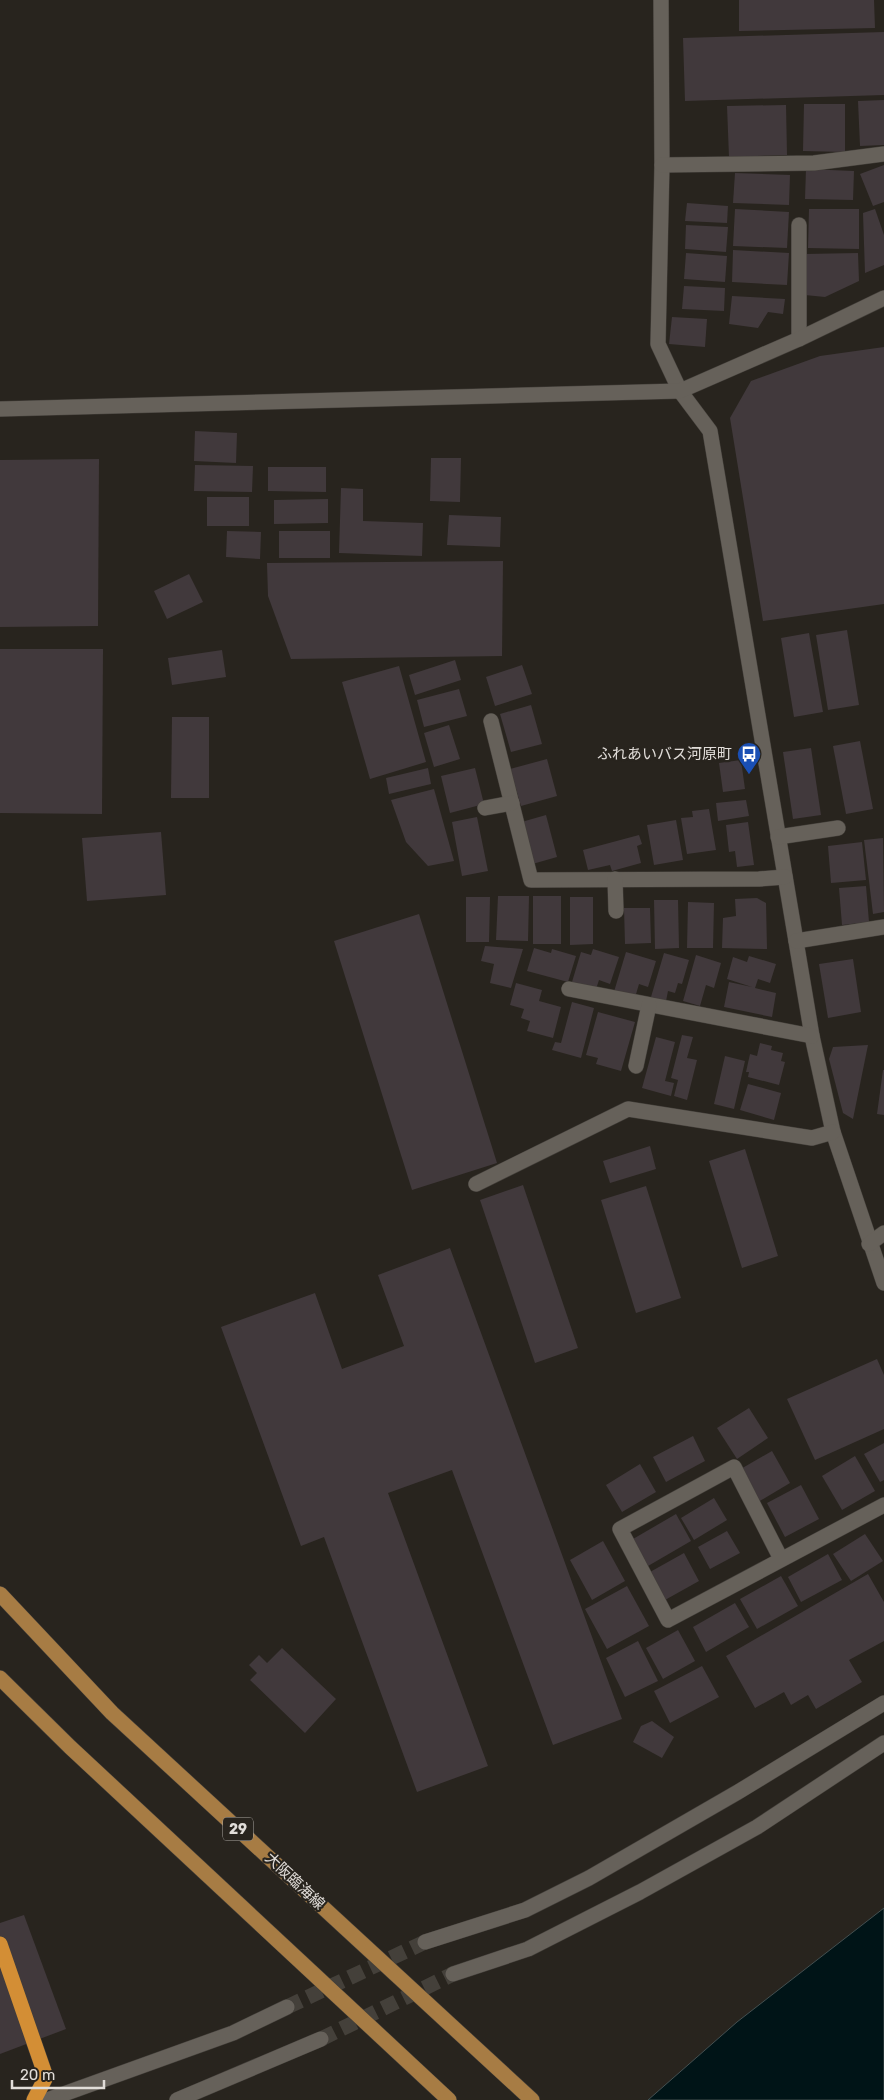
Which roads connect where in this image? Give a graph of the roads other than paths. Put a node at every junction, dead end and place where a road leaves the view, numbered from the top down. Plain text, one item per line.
1 (661, 0) edge
2 (884, 154) edge
3 (662, 165) junction
4 (799, 225) dead end
5 (884, 298) edge
6 (798, 339) junction
7 (680, 391) junction
8 (0, 409) edge
9 (491, 721) dead end
10 (512, 802) junction
11 (485, 808) dead end
12 (838, 828) dead end
13 (778, 837) junction
14 (785, 877) junction
15 (615, 879) junction
16 (616, 911) dead end
17 (884, 927) edge
18 (796, 941) junction
19 (568, 990) dead end
20 (649, 1005) junction
21 (812, 1036) junction
22 (636, 1066) dead end
23 (833, 1132) junction
24 (476, 1184) dead end
25 (884, 1233) edge
26 (869, 1244) junction
27 (884, 1283) edge
28 (884, 1505) edge
29 (781, 1559) junction
30 (0, 1594) edge
31 (0, 1678) edge
32 (884, 1703) edge
33 (884, 1743) edge
34 (425, 1942) tunnel mouth
35 (0, 1944) edge
36 (453, 1974) tunnel mouth
37 (287, 2008) tunnel mouth
38 (321, 2039) tunnel mouth
39 (444, 2095) edge
40 (34, 2100) edge
41 (47, 2100) edge
42 (177, 2100) edge
43 (532, 2100) edge

1 - 3 street
2 - 3 street
3 - 7 street
4 - 6 street
5 - 6 street
6 - 7 street
7 - 8 street
7 - 13 street
9 - 10 street
10 - 11 street
10 - 15 street
12 - 13 street
13 - 14 street
14 - 15 street
14 - 18 street
15 - 16 street
17 - 18 street
18 - 21 street
19 - 20 street
20 - 21 street
20 - 22 street
21 - 23 street
23 - 24 street
23 - 26 street
25 - 26 street
26 - 27 street
28 - 29 street
29 - 29 street
30 - 43 main road, 大阪臨海線 / 29
31 - 39 main road
32 - 34 street
33 - 36 street
35 - 40 highway
37 - 41 street
38 - 42 street

